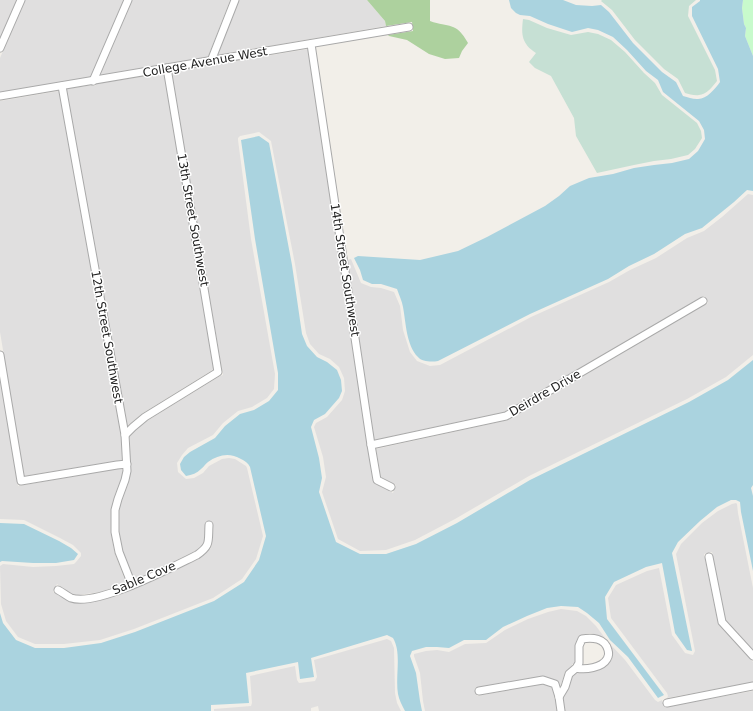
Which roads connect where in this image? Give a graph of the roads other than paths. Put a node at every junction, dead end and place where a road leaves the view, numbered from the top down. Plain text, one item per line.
1 (21, 0) edge
2 (128, 0) edge
3 (235, 0) edge
4 (409, 27) dead end
5 (311, 44) junction
6 (0, 48) edge
7 (211, 61) junction
8 (167, 68) junction
9 (93, 80) junction
10 (62, 86) junction
11 (0, 96) edge
12 (703, 301) dead end
13 (0, 355) edge
14 (125, 435) junction
15 (371, 445) junction
16 (127, 464) junction
17 (391, 487) dead end
18 (209, 525) dead end
19 (709, 557) dead end
20 (132, 585) junction
21 (58, 590) dead end
22 (753, 656) edge
23 (576, 668) junction
24 (753, 686) edge
25 (480, 691) dead end
26 (559, 697) junction
27 (667, 703) dead end
28 (561, 711) edge

1 - 6 street
2 - 9 street
3 - 7 street
4 - 5 street, College Avenue West
5 - 7 street, College Avenue West
5 - 15 street, 14th Street Southwest
7 - 8 street, College Avenue West
8 - 9 street, College Avenue West
8 - 14 street, 13th Street Southwest
9 - 10 street, College Avenue West
10 - 11 street, College Avenue West
10 - 14 street, 12th Street Southwest
12 - 15 street, Deirdre Drive
13 - 16 street
14 - 16 street, 12th Street Southwest
15 - 17 street, 14th Street Southwest
16 - 20 street, 12th Street Southwest
18 - 20 street, Sable Cove
19 - 22 street
20 - 21 street, Sable Cove
23 - 23 street
23 - 26 street
24 - 27 street
25 - 26 street
26 - 28 street

